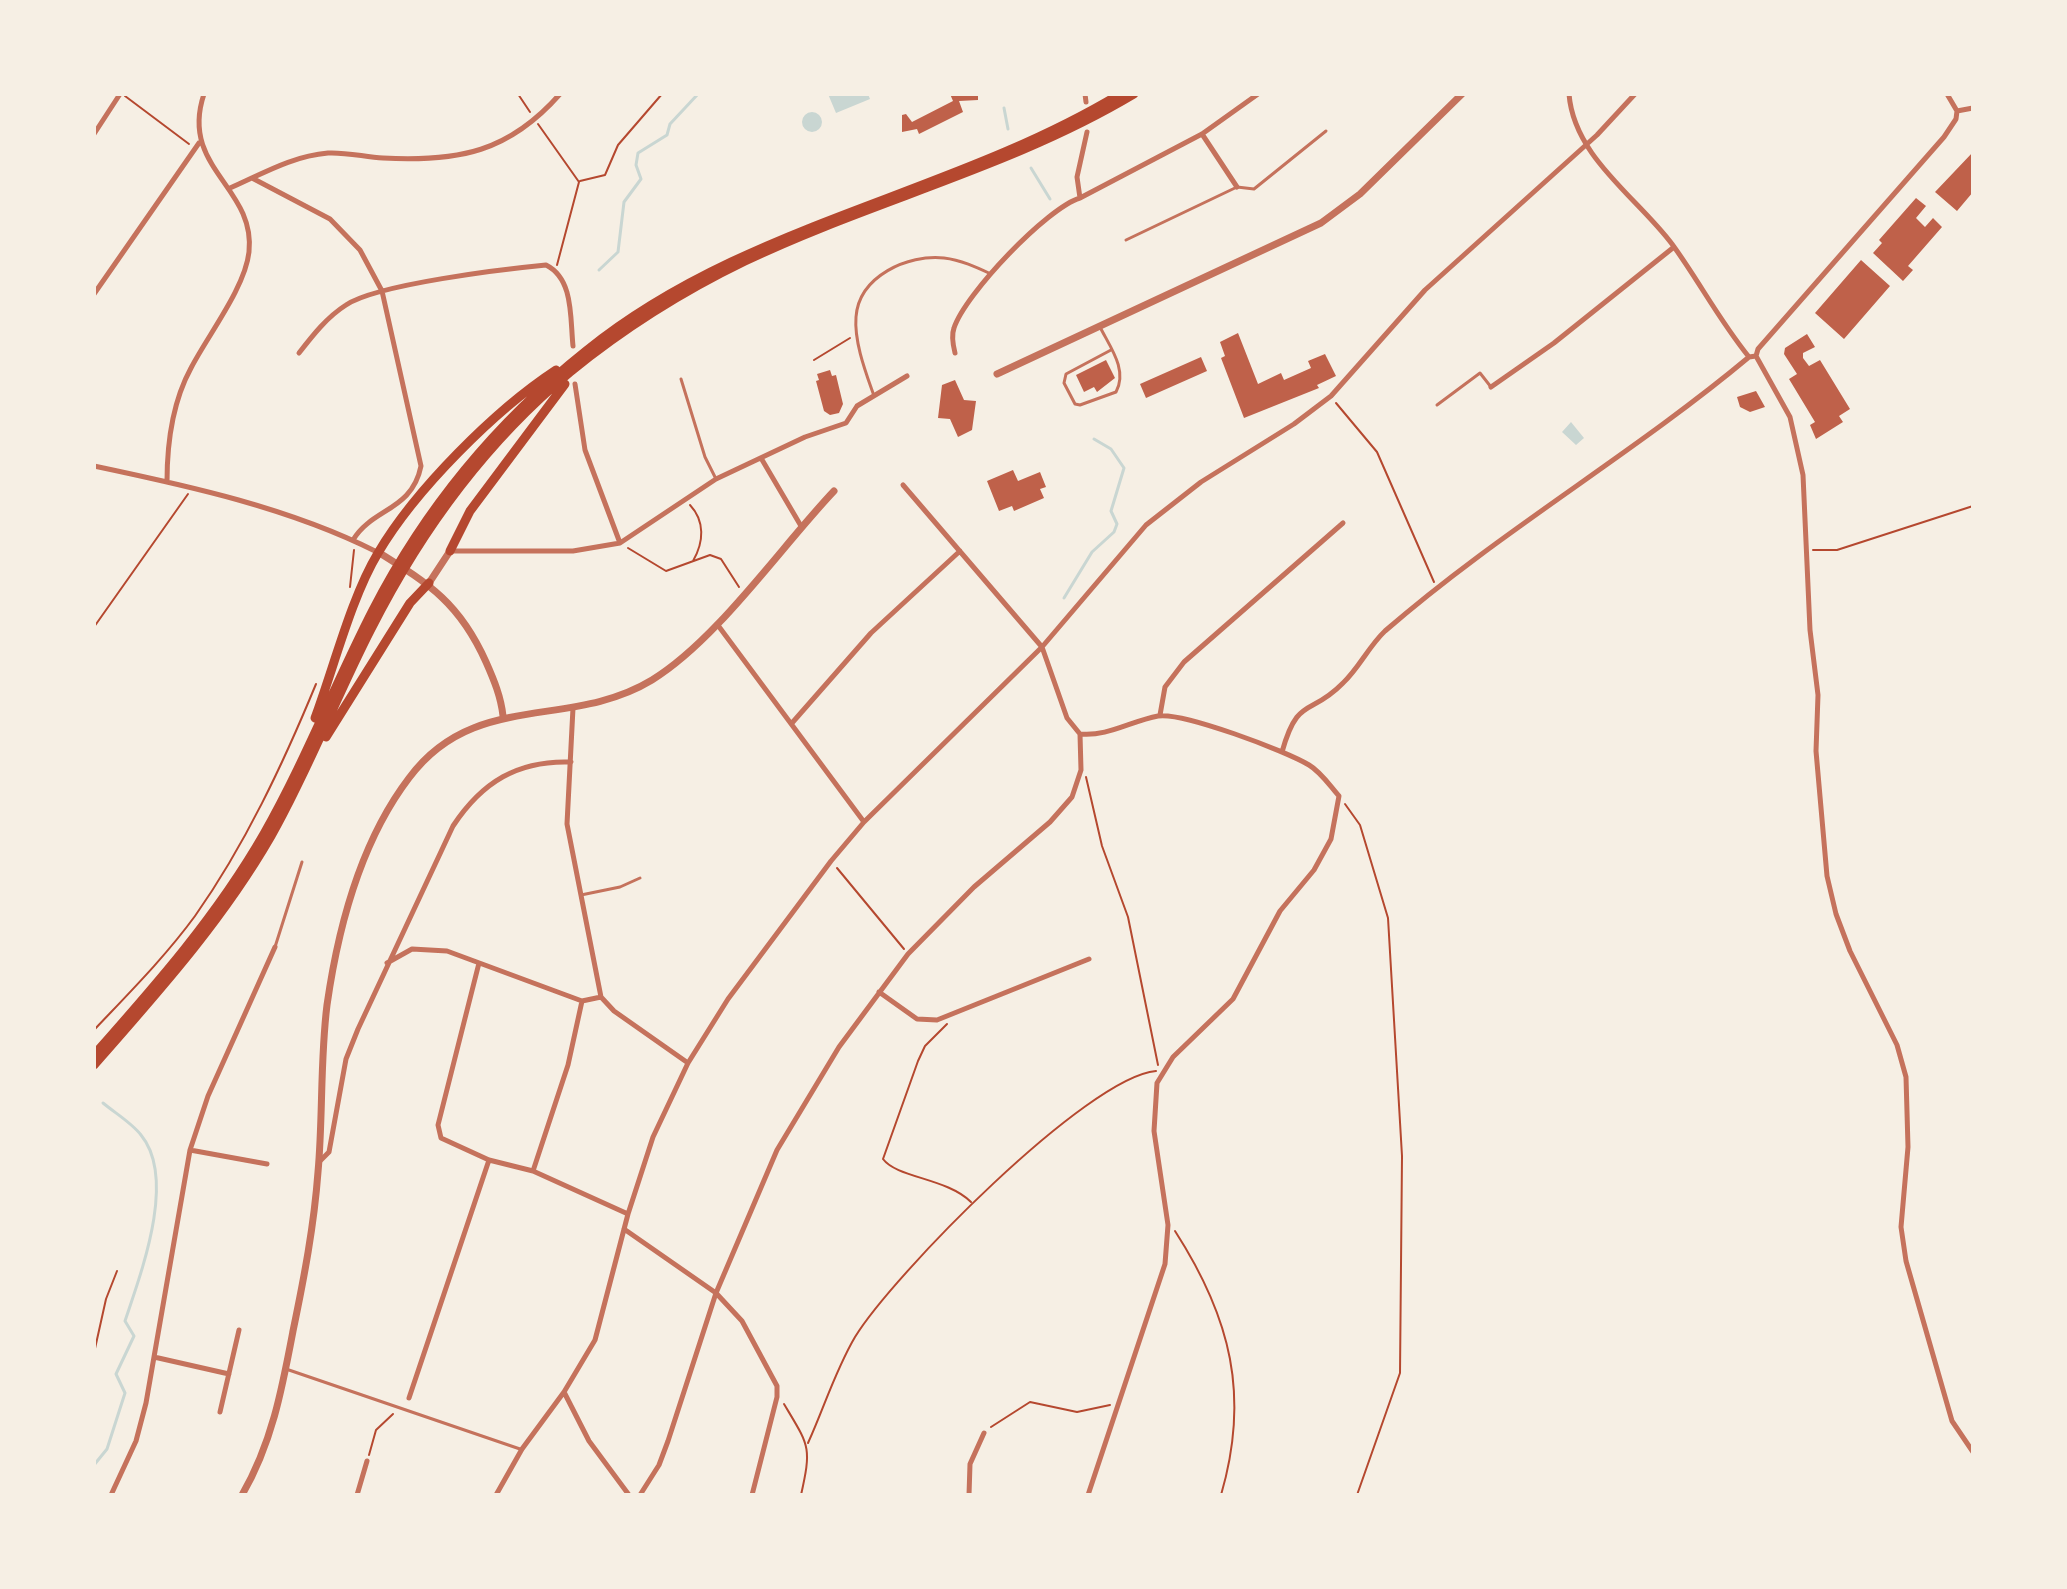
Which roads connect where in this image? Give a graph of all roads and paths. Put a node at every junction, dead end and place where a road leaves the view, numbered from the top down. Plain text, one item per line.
1 (120, 94) edge
2 (204, 94) edge
3 (518, 94) edge
4 (560, 94) edge
5 (662, 94) edge
6 (1085, 94) edge
7 (1120, 94) edge
8 (1134, 94) edge
9 (1258, 94) edge
10 (1462, 94) edge
11 (1569, 94) edge
12 (1635, 94) edge
13 (1947, 94) edge
14 (1086, 102) dead end
15 (1957, 111) junction
16 (1972, 111) edge
17 (536, 121) junction
18 (1326, 131) dead end
19 (1087, 132) dead end
20 (94, 134) edge
21 (1202, 134) junction
22 (1586, 144) junction
23 (197, 146) junction
24 (252, 178) junction
25 (579, 182) junction
26 (1237, 187) junction
27 (230, 188) junction
28 (1080, 198) junction
29 (1126, 240) dead end
30 (1674, 247) junction
31 (556, 270) junction
32 (991, 274) junction
33 (382, 291) junction
34 (94, 294) edge
35 (1100, 327) junction
36 (858, 334) junction
37 (573, 346) dead end
38 (593, 349) junction
39 (1111, 350) junction
40 (299, 353) dead end
41 (955, 353) dead end
42 (1752, 356) junction
43 (814, 360) dead end
44 (997, 374) dead end
45 (907, 376) dead end
46 (681, 379) dead end
47 (575, 384) dead end
48 (1491, 387) joint
49 (874, 396) junction
50 (1337, 404) dead end
51 (1437, 405) dead end
52 (761, 458) junction
53 (94, 466) edge
54 (716, 479) junction
55 (167, 482) junction
56 (903, 485) dead end
57 (192, 489) junction
58 (834, 491) dead end
59 (684, 499) junction
60 (1973, 506) edge
61 (1343, 523) dead end
62 (801, 526) junction
63 (354, 540) junction
64 (620, 543) junction
65 (1806, 550) junction
66 (450, 551) junction
67 (960, 551) junction
68 (382, 554) junction
69 (692, 562) junction
70 (429, 583) junction
71 (739, 587) dead end
72 (1438, 591) junction
73 (347, 598) dead end
74 (716, 624) junction
75 (94, 627) edge
76 (1042, 647) junction
77 (317, 682) dead end
78 (573, 708) junction
79 (503, 716) junction
80 (1160, 716) junction
81 (792, 723) junction
82 (1080, 734) junction
83 (1282, 752) junction
84 (571, 762) junction
85 (307, 766) junction
86 (1081, 770) junction
87 (289, 788) junction
88 (1339, 796) junction
89 (864, 822) junction
90 (831, 861) junction
91 (302, 862) dead end
92 (640, 878) dead end
93 (581, 895) junction
94 (275, 947) joint
95 (908, 954) junction
96 (1089, 959) dead end
97 (479, 963) junction
98 (386, 964) junction
99 (879, 992) junction
100 (601, 997) junction
101 (582, 1001) junction
102 (948, 1015) junction
103 (94, 1030) edge
104 (94, 1055) edge
105 (688, 1063) junction
106 (94, 1065) edge
107 (1163, 1071) junction
108 (190, 1150) junction
109 (489, 1160) junction
110 (319, 1162) junction
111 (267, 1164) dead end
112 (533, 1171) junction
113 (973, 1204) junction
114 (628, 1214) junction
115 (1168, 1225) junction
116 (624, 1229) junction
117 (117, 1271) dead end
118 (716, 1293) junction
119 (239, 1330) dead end
120 (94, 1353) edge
121 (154, 1357) junction
122 (286, 1369) junction
123 (229, 1374) junction
124 (564, 1392) junction
125 (777, 1397) junction
126 (409, 1398) dead end
127 (1120, 1406) junction
128 (396, 1408) junction
129 (220, 1412) dead end
130 (984, 1433) joint
131 (808, 1443) junction
132 (522, 1449) junction
133 (1973, 1452) edge
134 (367, 1461) joint
135 (111, 1495) edge
136 (242, 1495) edge
137 (357, 1495) edge
138 (496, 1495) edge
139 (629, 1495) edge
140 (640, 1495) edge
141 (752, 1495) edge
142 (801, 1495) edge
143 (969, 1495) edge
144 (1088, 1495) edge
145 (1221, 1495) edge
146 (1357, 1495) edge

1 - 20 street
1 - 23 path
2 - 23 street
3 - 17 path
4 - 17 street
5 - 25 path
6 - 14 street
7 - 38 highway
8 - 38 highway
9 - 21 street
10 - 35 street
11 - 22 street
12 - 22 street
13 - 15 street
15 - 16 street
15 - 42 street
17 - 24 street
17 - 25 path
18 - 26 lane
19 - 28 street
21 - 26 street
21 - 28 street
22 - 30 street
22 - 76 street
23 - 27 street
23 - 34 street
24 - 27 street
24 - 33 street
25 - 31 path
26 - 29 lane
27 - 55 street
28 - 32 street
30 - 42 street
30 - 48 street
31 - 33 street
31 - 37 street
32 - 36 lane
32 - 41 street
33 - 40 street
33 - 63 street
35 - 39 lane
35 - 44 street
36 - 43 path
36 - 49 lane
38 - 66 highway
38 - 68 highway
38 - 85 highway
38 - 87 highway
39 - 39 lane
42 - 65 street
42 - 72 street
45 - 49 street
46 - 54 lane
47 - 64 street
48 - 51 lane
49 - 52 street
50 - 72 path
52 - 54 street
52 - 62 street
53 - 55 street
54 - 59 street
55 - 57 street
56 - 67 street
57 - 63 street
57 - 75 path
58 - 62 street
59 - 64 street
59 - 69 path
60 - 65 path
61 - 80 street
62 - 74 street
63 - 68 street
63 - 73 path
64 - 66 street
64 - 69 path
65 - 133 street
66 - 70 street
67 - 76 street
67 - 81 street
68 - 70 street
68 - 87 highway
69 - 71 path
70 - 79 street
70 - 85 highway
72 - 83 street
74 - 78 street
74 - 81 street
76 - 82 street
76 - 89 street
77 - 103 path
78 - 79 street
78 - 84 street
79 - 110 street
80 - 82 street
80 - 83 street
81 - 89 street
82 - 86 street
83 - 88 street
84 - 93 street
84 - 98 street
85 - 106 highway
86 - 95 street
86 - 107 path
87 - 104 highway
88 - 107 street
88 - 146 path
89 - 90 street
90 - 95 path
90 - 105 street
91 - 94 lane
92 - 93 lane
93 - 100 street
94 - 108 street
95 - 99 street
96 - 102 street
97 - 98 street
97 - 101 street
97 - 109 street
98 - 110 street
99 - 102 street
99 - 118 street
100 - 101 street
100 - 105 street
101 - 112 street
102 - 113 path
105 - 114 street
107 - 113 path
107 - 115 street
108 - 111 street
108 - 121 street
109 - 112 street
109 - 126 street
110 - 122 street
112 - 114 street
113 - 131 path
114 - 116 street
115 - 127 street
115 - 145 path
116 - 118 street
116 - 124 street
117 - 120 path
118 - 125 street
118 - 140 street
119 - 123 street
121 - 123 street
121 - 135 street
122 - 128 lane
122 - 136 street
123 - 129 street
124 - 132 street
124 - 139 street
125 - 131 path
125 - 141 street
127 - 130 path
127 - 144 street
128 - 132 lane
128 - 134 path
130 - 143 street
131 - 142 path
132 - 138 street
134 - 137 street

